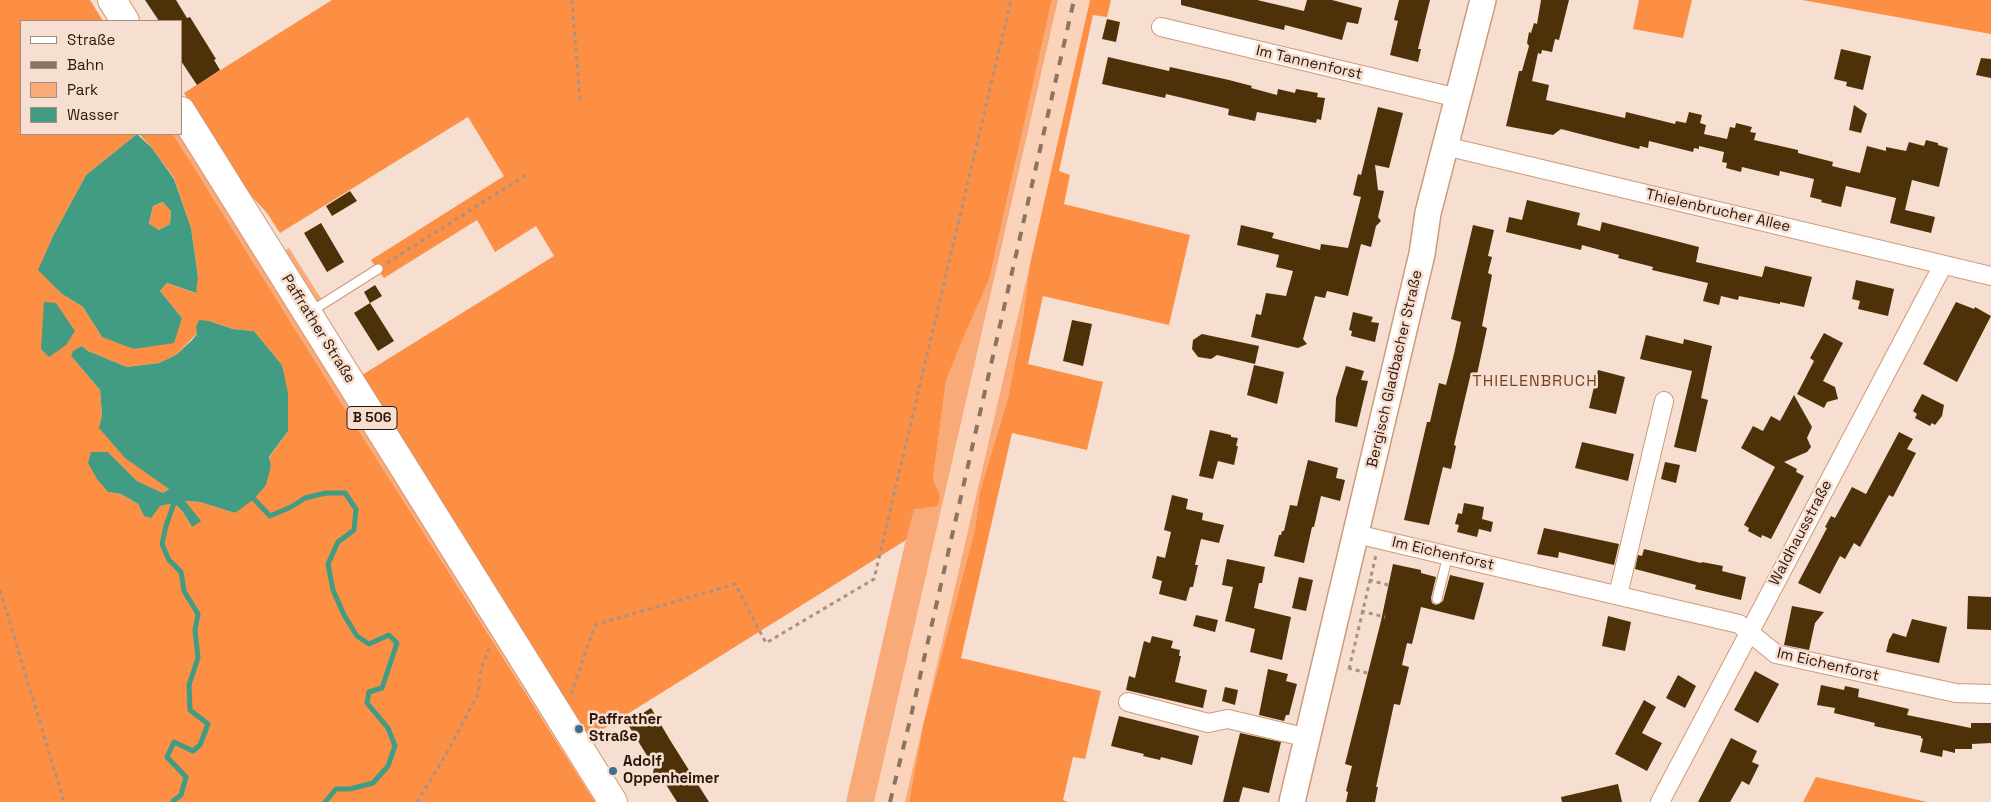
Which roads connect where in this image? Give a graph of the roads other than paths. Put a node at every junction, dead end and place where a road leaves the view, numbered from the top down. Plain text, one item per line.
1 (112, 0) edge
2 (1484, 0) edge
3 (124, 20) edge
4 (1161, 27) dead end
5 (1458, 98) junction
6 (182, 113) edge
7 (1445, 146) junction
8 (1943, 265) junction
9 (378, 269) road end
10 (1991, 276) edge
11 (308, 314) junction
12 (1664, 401) dead end
13 (1368, 536) junction
14 (1448, 555) junction
15 (1618, 595) junction
16 (1437, 599) dead end
17 (1750, 631) junction
18 (1991, 694) edge
19 (1128, 702) dead end
20 (1308, 738) junction
21 (613, 802) edge
22 (1292, 802) edge
23 (1660, 802) edge

1 - 3 main road
2 - 5 main road, Bergisch Gladbacher Straße
4 - 5 street, Im Tannenforst
5 - 7 main road, Bergisch Gladbacher Straße
6 - 11 main road, Paffrather Straße / B 506
7 - 8 street, Thielenbrucher Allee
7 - 13 main road, Bergisch Gladbacher Straße
8 - 10 street, Thielenbrucher Allee
8 - 17 street, Waldhausstraße
9 - 11 lane
11 - 21 main road, Paffrather Straße / B 506
12 - 15 street
13 - 14 street, Im Eichenforst
13 - 20 main road, Bergisch Gladbacher Straße
14 - 15 street, Im Eichenforst
14 - 16 lane
15 - 17 street, Im Eichenforst
17 - 18 street, Im Eichenforst
17 - 23 street, Waldhausstraße
19 - 20 street
20 - 22 main road, Bergisch Gladbacher Straße

